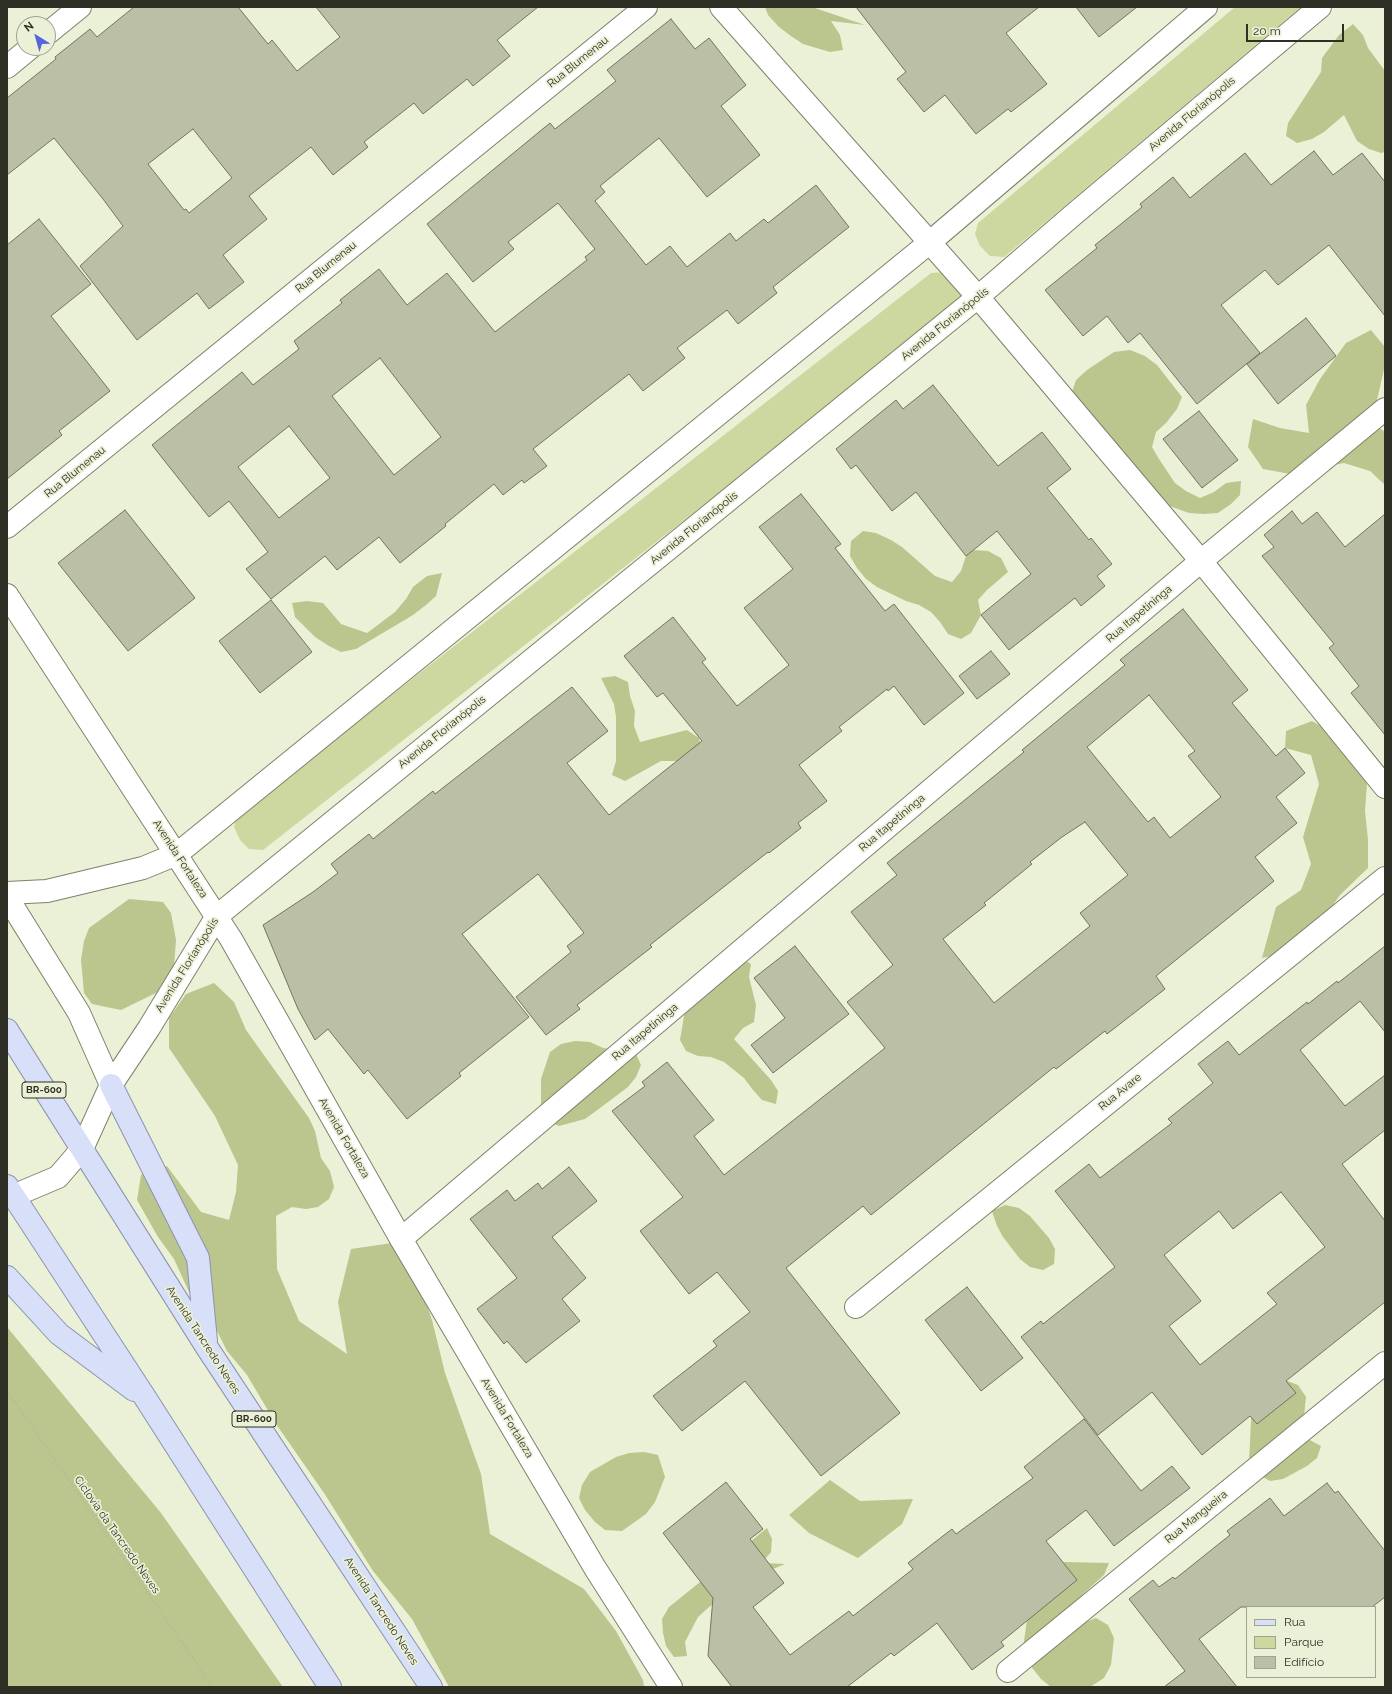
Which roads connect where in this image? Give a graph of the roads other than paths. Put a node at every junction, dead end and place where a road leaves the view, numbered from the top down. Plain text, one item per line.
1 (80, 7) edge
2 (646, 7) edge
3 (721, 7) edge
4 (1206, 7) edge
5 (1320, 7) edge
6 (56, 27) edge
7 (20, 56) edge
8 (7, 67) edge
9 (929, 243) junction
10 (978, 297) junction
11 (1385, 409) edge
12 (7, 527) edge
13 (1202, 561) junction
14 (7, 595) edge
15 (1385, 787) edge
16 (177, 854) junction
17 (1385, 878) edge
18 (7, 893) edge
19 (7, 897) edge
20 (217, 916) junction
21 (7, 1030) edge
22 (111, 1085) junction
23 (82, 1149) junction
24 (9, 1192) edge
25 (401, 1239) junction
26 (7, 1277) edge
27 (856, 1307) dead end
28 (206, 1346) junction
29 (1385, 1363) edge
30 (146, 1399) junction
31 (1008, 1671) dead end
32 (330, 1687) edge
33 (431, 1687) edge
34 (671, 1687) edge

1 - 6 street
2 - 12 street, Rua Blumenau
3 - 9 street
4 - 9 street
5 - 10 street, Avenida Florianópolis
7 - 8 street
9 - 10 street
9 - 16 street
10 - 13 street
10 - 20 street, Avenida Florianópolis
11 - 13 street, Rua Itapetininga
13 - 15 street
13 - 25 street, Rua Itapetininga
14 - 16 street, Avenida Fortaleza
16 - 18 street
16 - 20 street, Avenida Fortaleza
17 - 27 street, Rua Avare
19 - 22 street
20 - 22 street, Avenida Florianópolis
20 - 25 street, Avenida Fortaleza
21 - 23 main road, Avenida Tancredo Neves / BR-600
22 - 23 street, Avenida Florianópolis
22 - 28 main road
23 - 24 street, Avenida Florianópolis
23 - 28 main road, Avenida Tancredo Neves / BR-600
24 - 30 main road
25 - 34 street, Avenida Fortaleza
26 - 30 main road
28 - 33 main road, Avenida Tancredo Neves / BR-600
29 - 31 street, Rua Mangueira
30 - 32 main road

